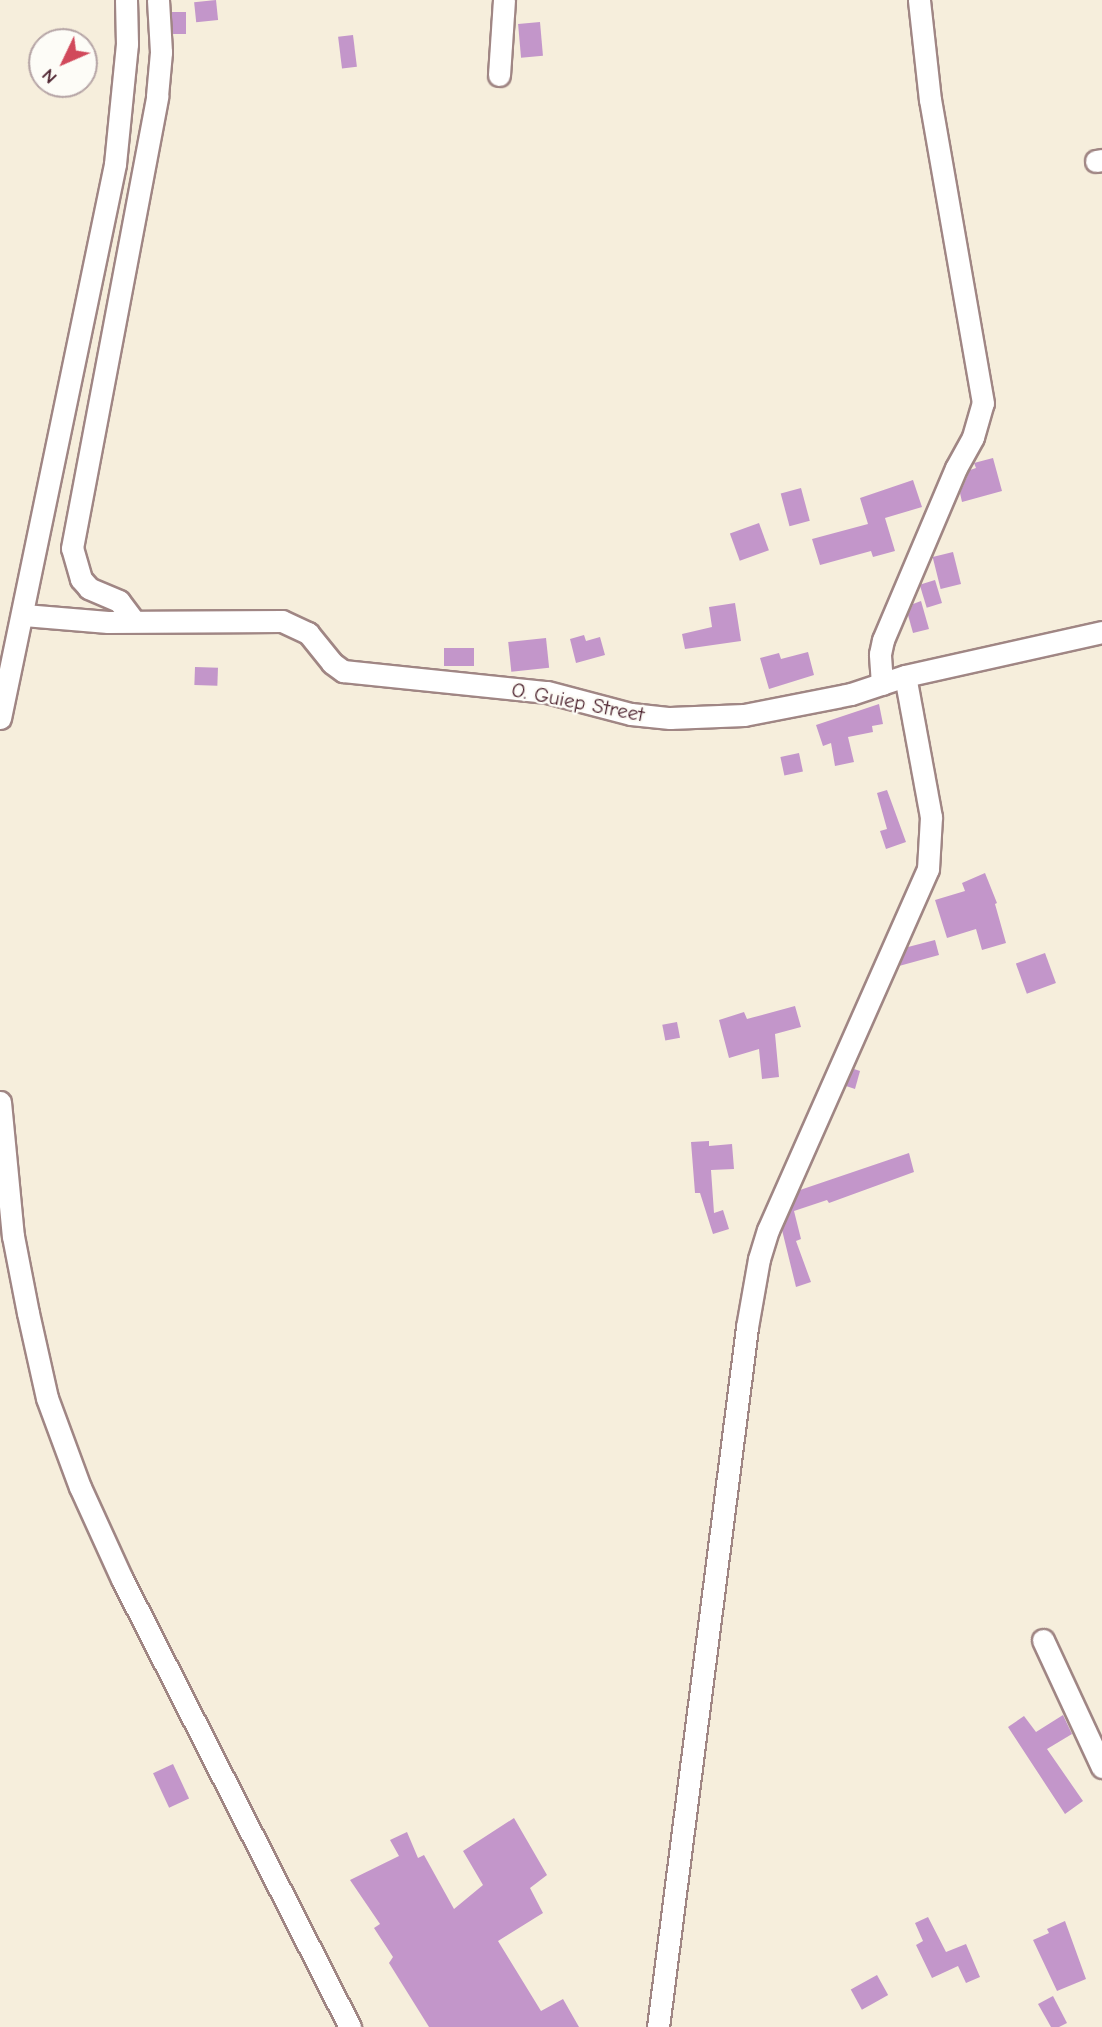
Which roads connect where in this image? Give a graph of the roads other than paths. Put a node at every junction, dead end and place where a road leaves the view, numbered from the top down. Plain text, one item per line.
1 (126, 0) edge
2 (158, 0) edge
3 (504, 0) edge
4 (919, 0) edge
5 (499, 75) dead end
6 (24, 615) junction
7 (134, 621) junction
8 (1102, 632) edge
9 (905, 676) junction
10 (882, 684) junction
11 (0, 718) edge
12 (0, 1102) edge
13 (1043, 1640) dead end
14 (1102, 1767) edge
15 (350, 2027) edge
16 (657, 2027) edge

1 - 6 street
2 - 7 street
3 - 5 street
4 - 10 street
6 - 7 street, O. Guiep Street
6 - 11 street
7 - 10 street, O. Guiep Street
8 - 9 street, O. Guiep Street
9 - 10 street, O. Guiep Street
9 - 16 street
12 - 15 street
13 - 14 street

